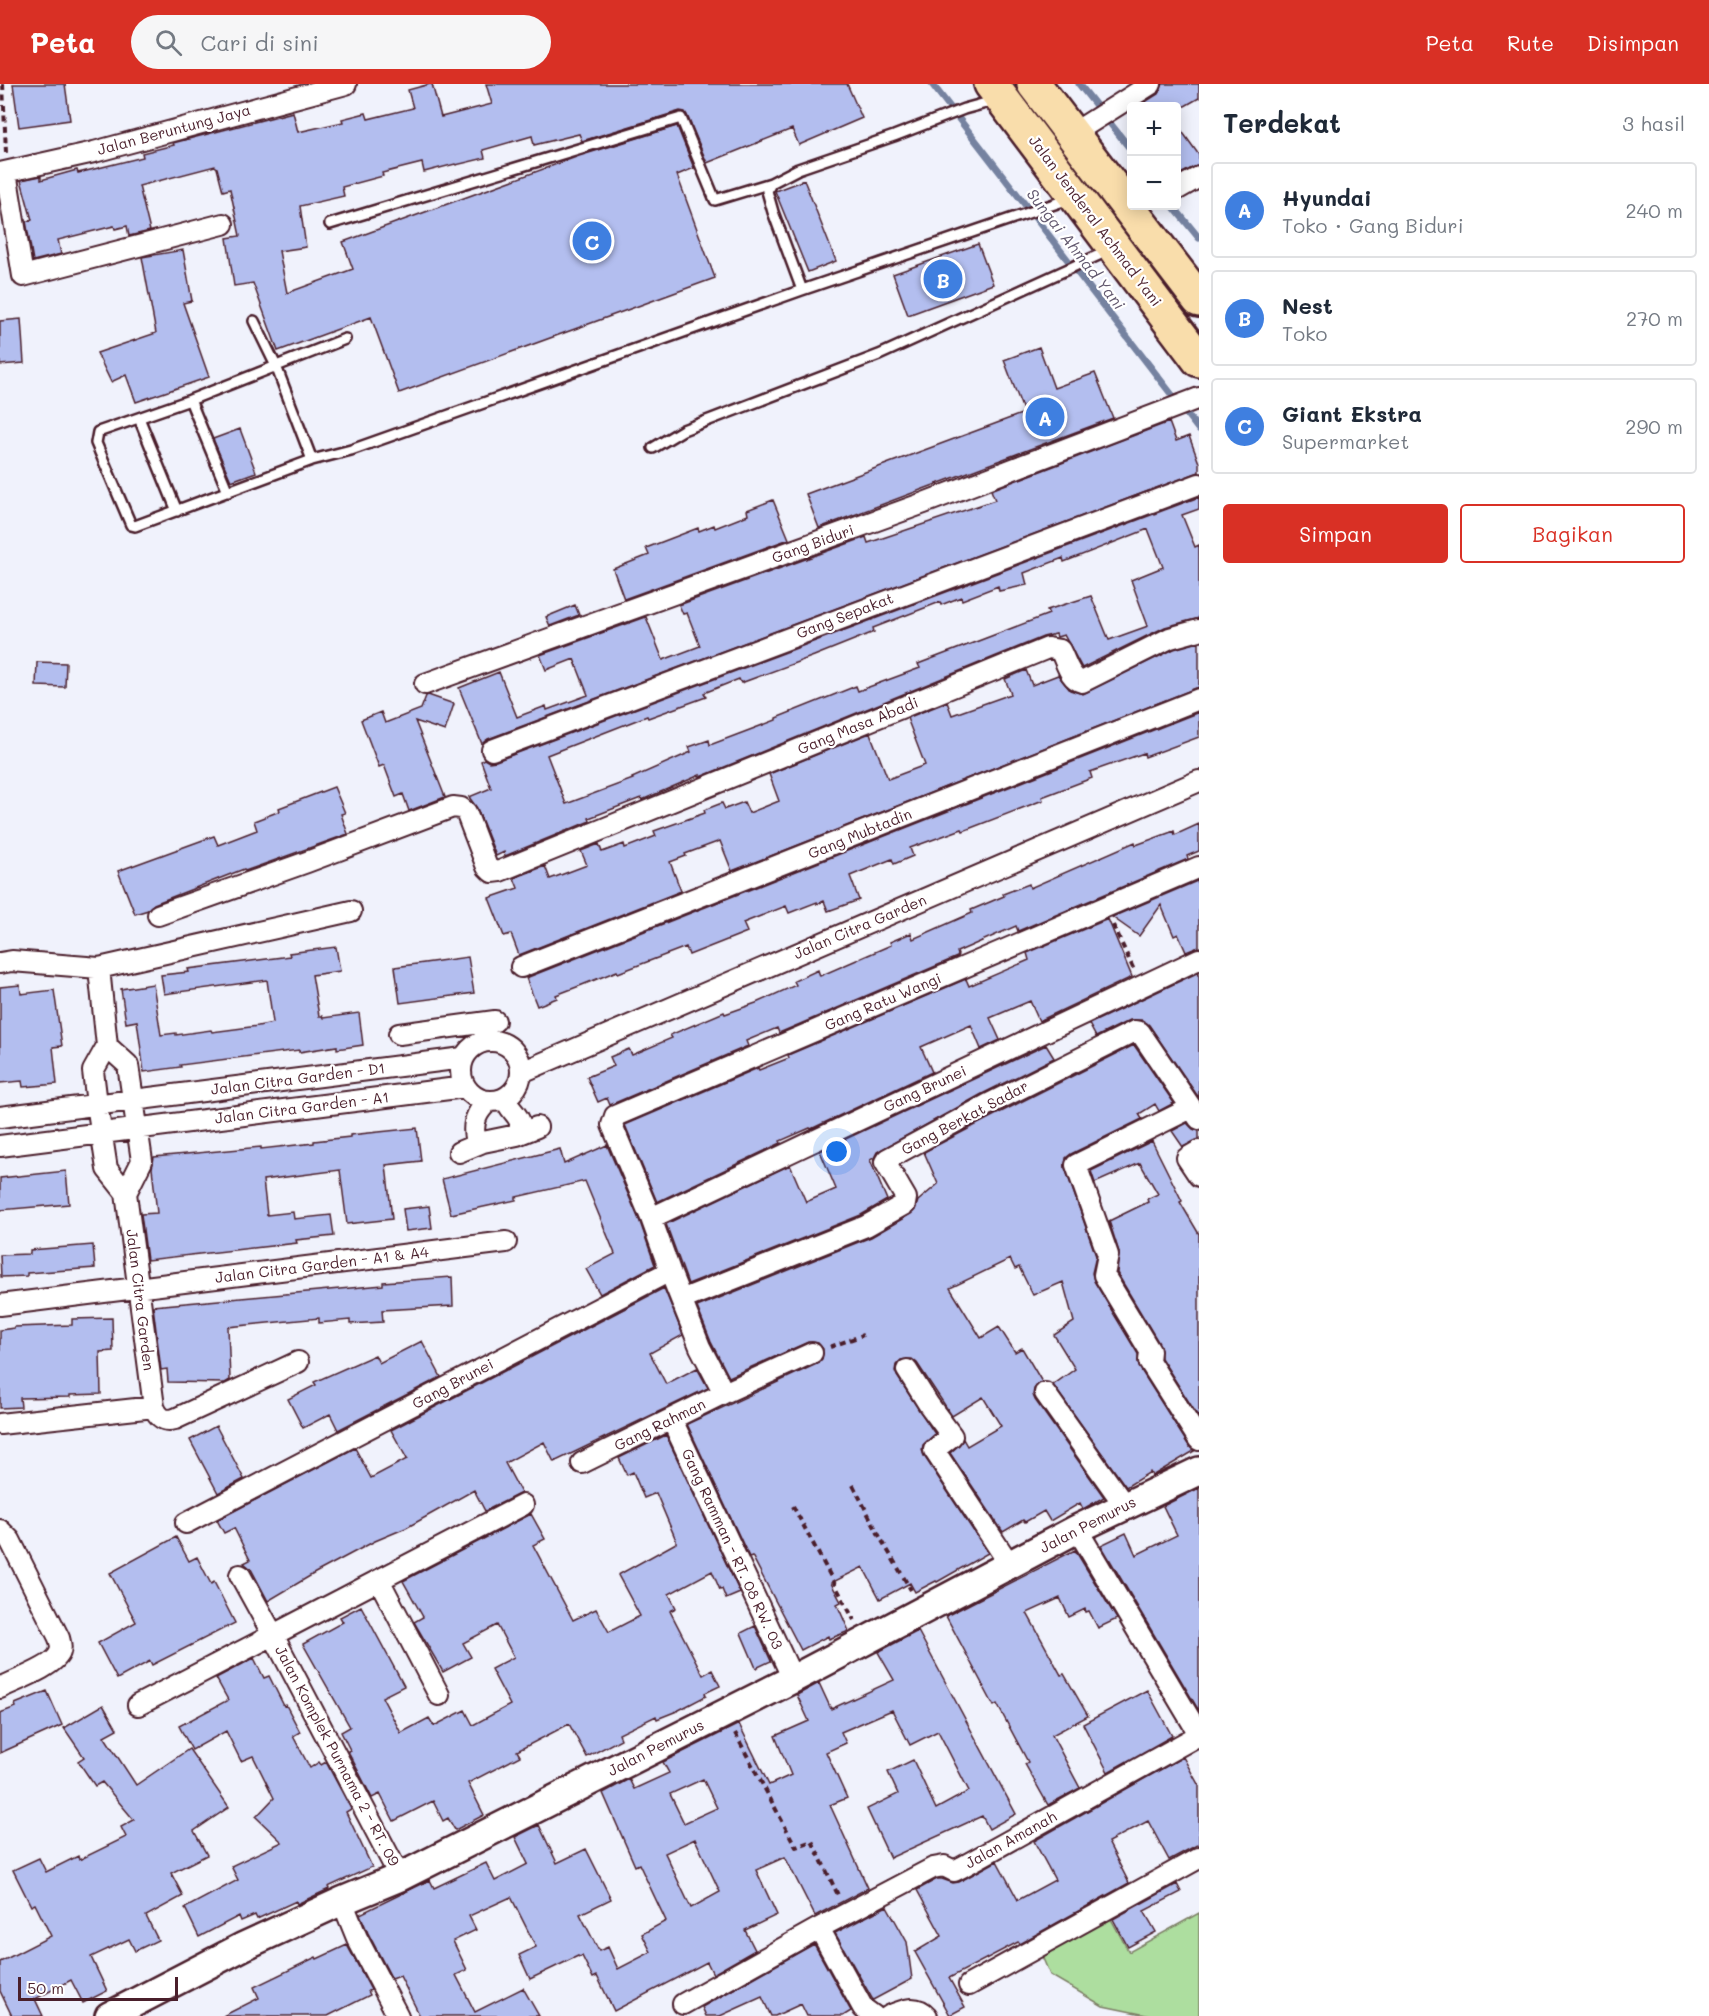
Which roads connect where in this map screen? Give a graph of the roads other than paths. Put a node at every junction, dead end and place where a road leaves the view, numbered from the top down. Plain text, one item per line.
1 (346, 84) edge
2 (1034, 84) edge
3 (1151, 84) edge
4 (997, 91) edge
5 (1072, 134) junction
6 (3, 172) edge
7 (1199, 177) edge
8 (771, 183) junction
9 (1181, 187) edge
10 (1127, 194) edge
11 (1077, 196) junction
12 (1142, 210) edge
13 (223, 224) dead end
14 (330, 224) dead end
15 (1115, 248) junction
16 (802, 290) junction
17 (1199, 300) edge
18 (254, 321) dead end
19 (1188, 323) edge
20 (345, 339) dead end
21 (1199, 360) edge
22 (276, 366) junction
23 (190, 400) junction
24 (1185, 403) edge
25 (139, 418) junction
26 (653, 448) dead end
27 (312, 460) junction
28 (1199, 483) edge
29 (228, 492) junction
30 (177, 511) junction
31 (1199, 630) edge
32 (424, 684) dead end
33 (1199, 699) edge
34 (492, 750) dead end
35 (1199, 781) edge
36 (1199, 867) edge
37 (351, 911) dead end
38 (158, 915) dead end
39 (1199, 959) edge
40 (4, 960) edge
41 (521, 967) dead end
42 (99, 968) junction
43 (455, 1026) junction
44 (399, 1034) dead end
45 (488, 1040) junction
46 (107, 1046) junction
47 (466, 1054) junction
48 (522, 1072) junction
49 (465, 1087) junction
50 (497, 1099) junction
51 (134, 1100) junction
52 (97, 1104) junction
53 (1195, 1114) edge
54 (0, 1117) edge
55 (537, 1127) dead end
56 (138, 1128) junction
57 (102, 1133) junction
58 (517, 1135) junction
59 (483, 1142) junction
60 (0, 1146) edge
61 (1199, 1151) edge
62 (459, 1152) dead end
63 (1199, 1176) edge
64 (126, 1193) junction
65 (651, 1218) junction
66 (506, 1242) dead end
67 (669, 1269) junction
68 (138, 1288) junction
69 (691, 1296) dead end
70 (0, 1305) edge
71 (812, 1353) road end
72 (298, 1362) dead end
73 (907, 1370) dead end
74 (724, 1393) junction
75 (1045, 1393) dead end
76 (155, 1410) junction
77 (672, 1420) junction
78 (0, 1424) edge
79 (1199, 1440) edge
80 (582, 1463) dead end
81 (1199, 1471) edge
82 (523, 1505) dead end
83 (1125, 1506) junction
84 (186, 1523) dead end
85 (1077, 1529) junction
86 (0, 1530) edge
87 (1010, 1565) junction
88 (240, 1575) dead end
89 (379, 1580) junction
90 (273, 1635) junction
91 (793, 1679) junction
92 (0, 1688) edge
93 (439, 1695) dead end
94 (138, 1706) dead end
95 (1199, 1734) edge
96 (1199, 1858) edge
97 (400, 1877) junction
98 (342, 1901) junction
99 (819, 1928) junction
100 (969, 1984) dead end
101 (683, 2004) dead end
102 (110, 2016) edge
103 (398, 2016) edge
104 (874, 2016) edge
105 (889, 2016) edge
106 (927, 2016) edge

1 - 6 street, Jalan Beruntung Jaya
2 - 5 highway
3 - 5 street
4 - 8 lane
4 - 11 highway, Jalan Jenderal Achmad Yani
5 - 10 highway
6 - 13 street
7 - 9 street
8 - 14 lane
8 - 16 lane
11 - 15 highway, Jalan Jenderal Achmad Yani
11 - 16 lane
12 - 17 highway
15 - 19 highway, Jalan Jenderal Achmad Yani
15 - 26 lane
16 - 27 lane
18 - 22 lane
19 - 21 highway, Jalan Jenderal Achmad Yani
20 - 22 lane
22 - 23 lane
22 - 27 lane
23 - 25 lane
23 - 29 lane
24 - 32 street, Gang Biduri
25 - 30 lane
25 - 30 lane
27 - 29 lane
28 - 34 street, Gang Sepakat
29 - 30 lane
31 - 38 street, Gang Masa Abadi
33 - 41 street, Gang Mubtadin
35 - 48 street, Jalan Citra Garden
36 - 65 street, Gang Ratu Wangi
37 - 42 street
39 - 65 street, Gang Brunei
40 - 42 street
42 - 46 street
43 - 44 street
43 - 45 street
43 - 47 street
45 - 47 street
45 - 48 street
46 - 51 street
46 - 52 street
47 - 49 street
47 - 51 street, Jalan Citra Garden - D1
48 - 50 street
49 - 50 street
49 - 56 street, Jalan Citra Garden - A1
50 - 58 street
50 - 59 street
51 - 52 street, Jalan Citra Garden - D1
51 - 56 street
52 - 54 street, Jalan Citra Garden - D1
52 - 57 street
53 - 69 street, Gang Berkat Sadar
53 - 79 street
55 - 58 street
56 - 57 street, Jalan Citra Garden - A1
56 - 64 street
57 - 60 street, Jalan Citra Garden - A1
57 - 64 street
58 - 59 street
59 - 62 street
61 - 63 street
64 - 68 street, Jalan Citra Garden
65 - 67 street
66 - 68 street, Jalan Citra Garden - A1 & A4
67 - 74 street, Gang Rahman
67 - 84 street, Gang Brunei
68 - 70 street, Jalan Citra Garden - A1 & A4
68 - 76 street, Jalan Citra Garden
71 - 74 street
72 - 76 street
73 - 87 street
74 - 77 street, Gang Rahman
75 - 83 street
76 - 78 street
77 - 80 street, Gang Rahman
77 - 91 street, Gang Ramman - RT. 08 RW. 03
81 - 83 street, Jalan Pemurus
82 - 89 street, Jalan Komplek Purnama 2 - RT. 09
83 - 85 street, Jalan Pemurus
85 - 87 street, Jalan Pemurus
85 - 95 street, Jalan Amanah
86 - 92 street
87 - 91 street, Jalan Pemurus
88 - 90 street, Jalan Komplek Purnama 2 - RT. 09
89 - 90 street, Jalan Komplek Purnama 2 - RT. 09
89 - 93 street
90 - 94 street, Jalan Komplek Purnama 2 - RT. 09
90 - 97 street, Jalan Komplek Purnama 2 - RT. 09
91 - 97 street, Jalan Pemurus
95 - 99 street, Jalan Amanah
96 - 100 street
97 - 98 street, Jalan Pemurus
98 - 102 street, Jalan Pemurus
98 - 103 street
99 - 101 street, Jalan Amanah
99 - 104 street
105 - 106 street

